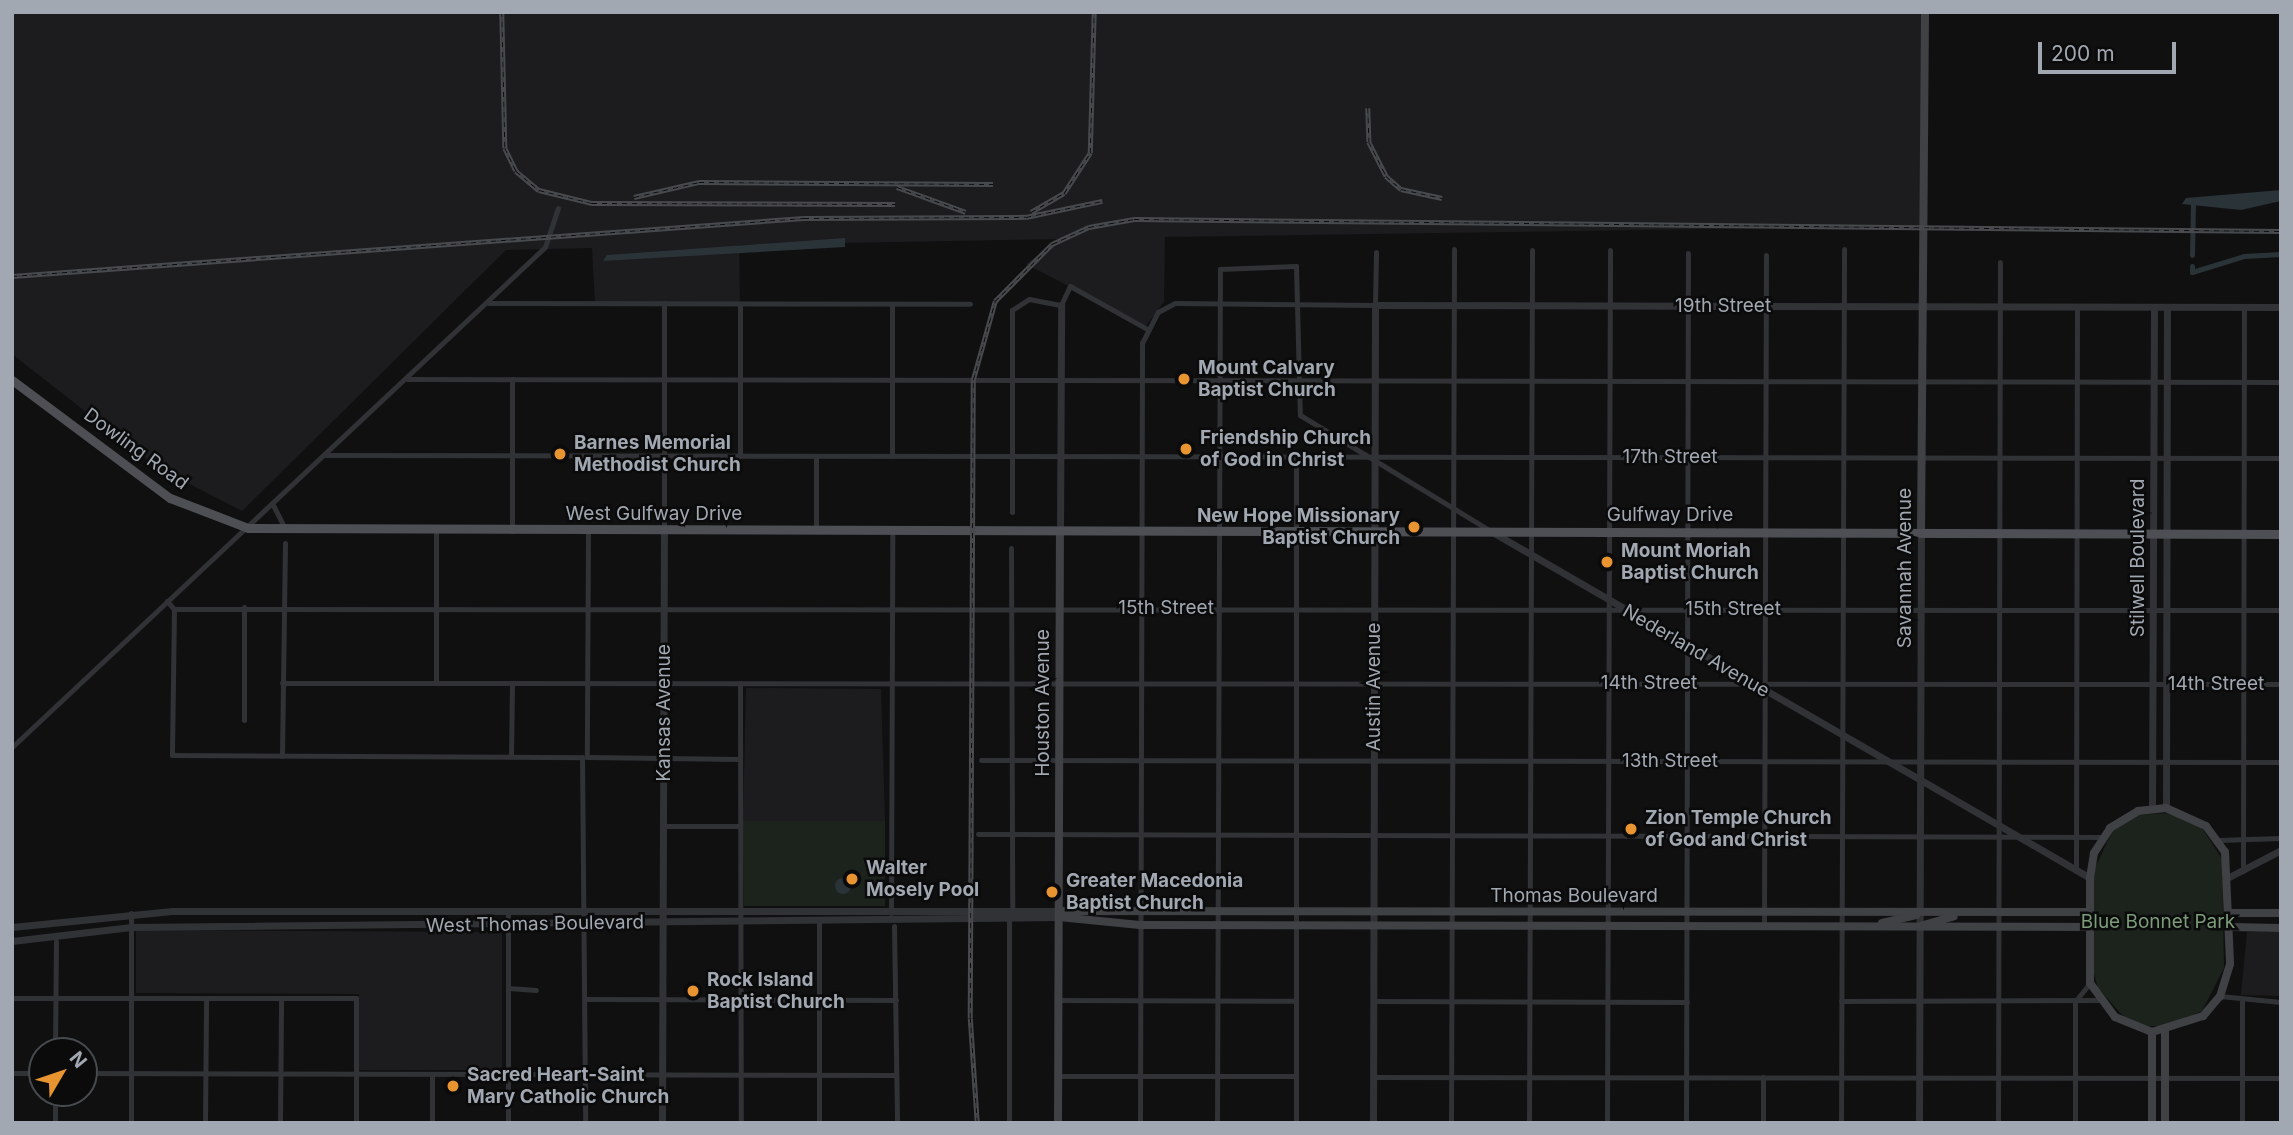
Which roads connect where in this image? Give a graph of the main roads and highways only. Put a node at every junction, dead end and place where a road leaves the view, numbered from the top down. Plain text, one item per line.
1 (1925, 12) edge
2 (12, 380) edge
3 (248, 528) joint
4 (1060, 532) junction
5 (1921, 534) junction
6 (2281, 534) edge
7 (1920, 912) junction
8 (1967, 912) junction
9 (2089, 912) junction
10 (2230, 913) junction
11 (2281, 913) edge
12 (1059, 914) junction
13 (1872, 926) junction
14 (1920, 926) junction
15 (2089, 927) junction
16 (2231, 927) junction
17 (2281, 928) edge
18 (2152, 1032) junction
19 (2165, 1032) junction
20 (1058, 1123) edge
21 (2152, 1123) edge
22 (2165, 1123) edge

1 - 5 main road, Savannah Avenue
2 - 3 main road, Dowling Road
3 - 4 main road, West Gulfway Drive
4 - 5 main road, Gulfway Drive
4 - 12 main road, Houston Avenue
5 - 6 main road, Gulfway Drive
7 - 8 main road, Thomas Boulevard
7 - 12 main road, Thomas Boulevard
7 - 13 main road
8 - 9 main road, Thomas Boulevard
8 - 14 main road
9 - 10 main road
9 - 15 main road
10 - 11 main road
10 - 16 main road
12 - 13 main road, Thomas Boulevard
12 - 20 main road, Houston Avenue
13 - 14 main road, Thomas Boulevard
14 - 15 main road, Thomas Boulevard
15 - 18 main road
16 - 17 main road
16 - 19 main road
18 - 19 main road
18 - 21 main road
19 - 22 main road

